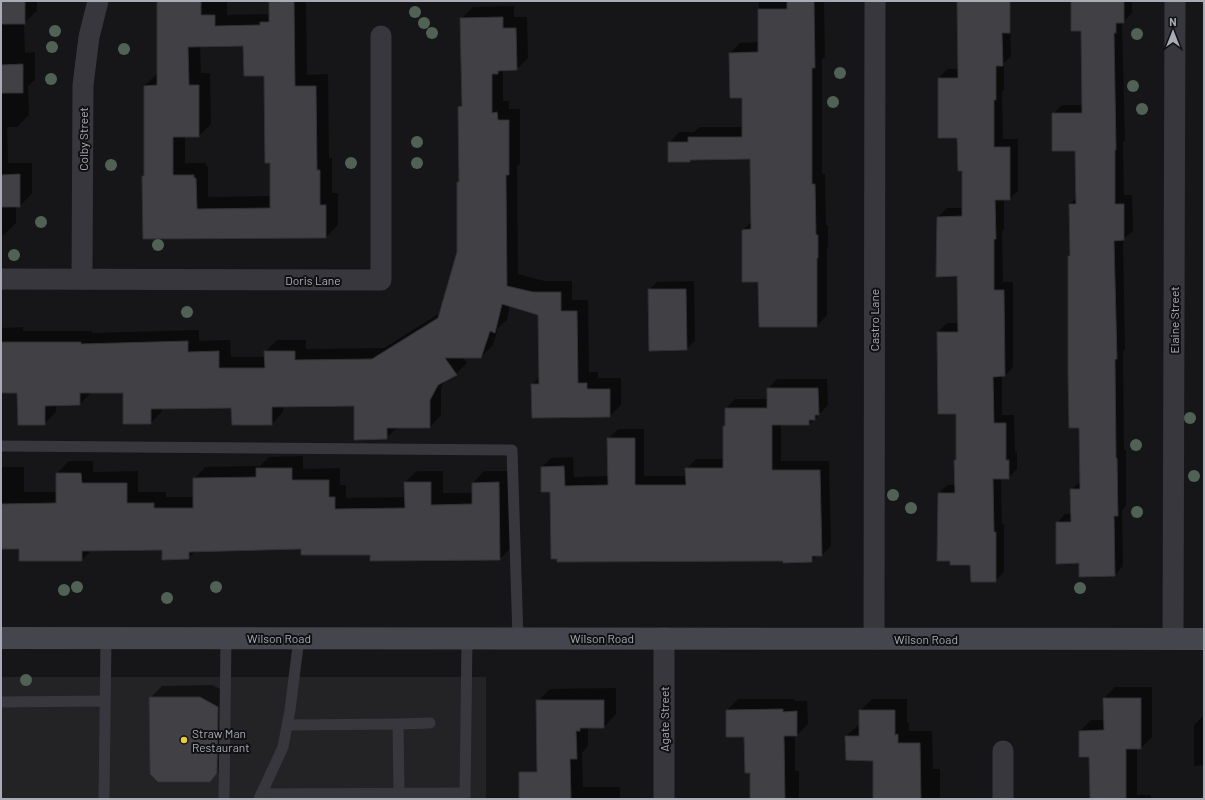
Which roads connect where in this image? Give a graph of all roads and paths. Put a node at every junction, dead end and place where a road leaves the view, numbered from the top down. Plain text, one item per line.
1 (98, 1) edge
2 (875, 1) edge
3 (1175, 1) edge
4 (381, 36) dead end
5 (1, 279) edge
6 (82, 279) junction
7 (1, 446) edge
8 (1, 638) edge
9 (106, 638) junction
10 (226, 638) junction
11 (299, 638) junction
12 (466, 638) junction
13 (518, 638) junction
14 (664, 638) junction
15 (874, 639) junction
16 (1173, 639) junction
17 (1204, 639) edge
18 (104, 701) junction
19 (1, 702) edge
20 (430, 723) dead end
21 (398, 724) junction
22 (288, 725) junction
23 (1003, 751) dead end
24 (399, 794) junction
25 (465, 796) edge
26 (260, 797) edge
27 (104, 799) edge
28 (224, 799) edge
29 (664, 799) edge
30 (1003, 799) edge

1 - 6 street, Colby Street
2 - 15 street, Castro Lane
3 - 16 street, Elaine Street
4 - 6 street, Doris Lane
5 - 6 street, Doris Lane
7 - 13 lane
8 - 9 street, Wilson Road
9 - 10 street, Wilson Road
9 - 18 lane
10 - 11 street, Wilson Road
10 - 28 lane
11 - 12 street, Wilson Road
11 - 22 lane
12 - 13 street, Wilson Road
12 - 25 lane
13 - 14 street, Wilson Road
14 - 15 street, Wilson Road
14 - 29 street, Agate Street
15 - 16 street, Wilson Road
16 - 17 street, Wilson Road
18 - 19 lane
18 - 27 lane
20 - 21 lane
21 - 22 lane
21 - 24 lane
22 - 26 lane
23 - 30 street
24 - 25 lane
24 - 26 lane

